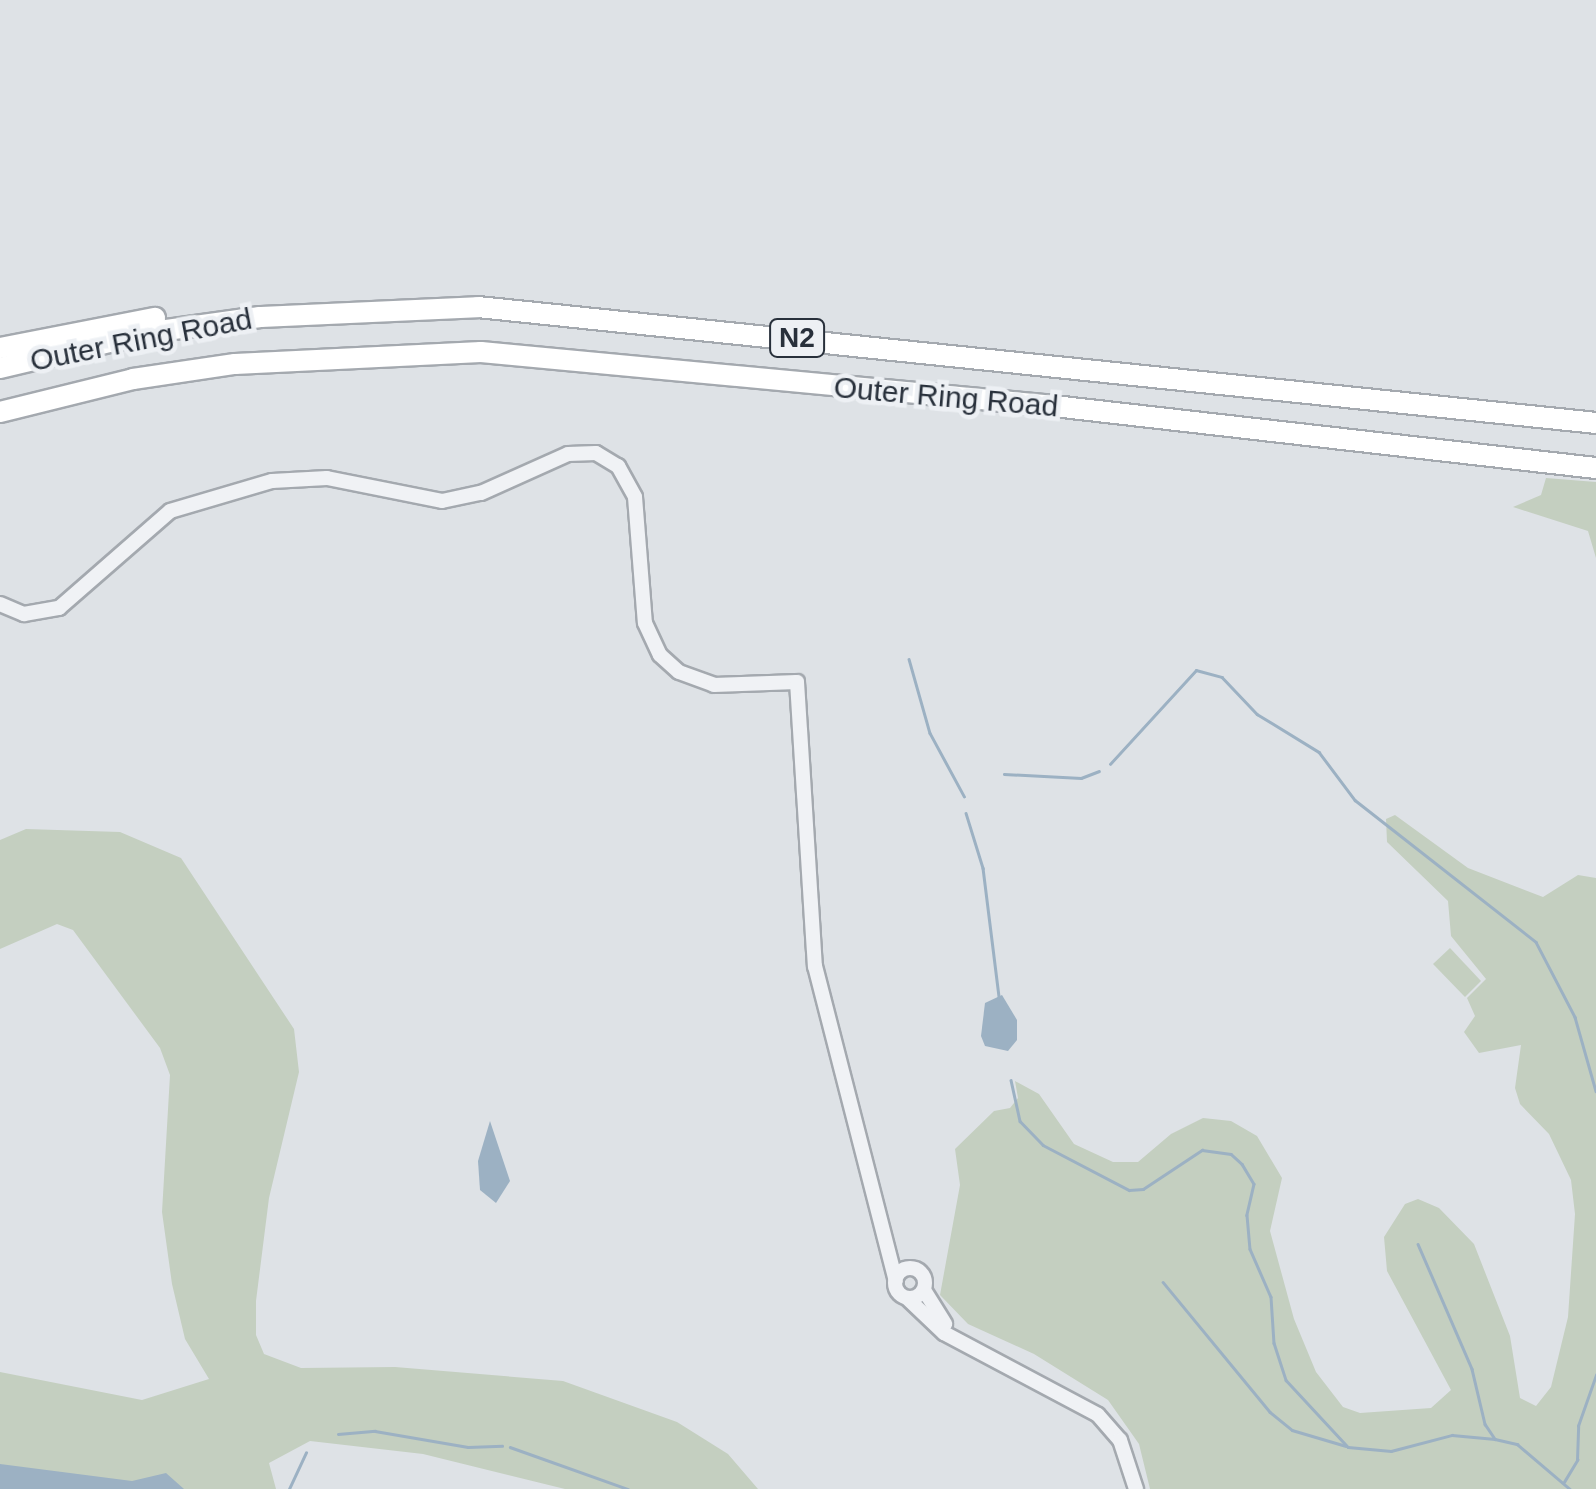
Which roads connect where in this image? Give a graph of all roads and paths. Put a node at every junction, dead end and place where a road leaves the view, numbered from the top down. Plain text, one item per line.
1 (332, 314) junction
2 (0, 348) edge
3 (0, 368) edge
4 (0, 412) edge
5 (1596, 422) edge
6 (1596, 468) edge
7 (0, 604) edge
8 (884, 1237) junction
9 (909, 1269) junction
10 (896, 1281) junction
11 (924, 1290) junction
12 (907, 1298) junction
13 (964, 1342) junction
14 (1136, 1489) edge

1 - 2 highway
1 - 3 highway, Outer Ring Road / N2
1 - 5 highway, Outer Ring Road / N2
4 - 6 highway, Outer Ring Road / N2
7 - 8 street
8 - 9 street
8 - 10 street
9 - 10 street
9 - 11 street
10 - 12 street
11 - 12 street
11 - 13 street
12 - 13 street
13 - 14 street

